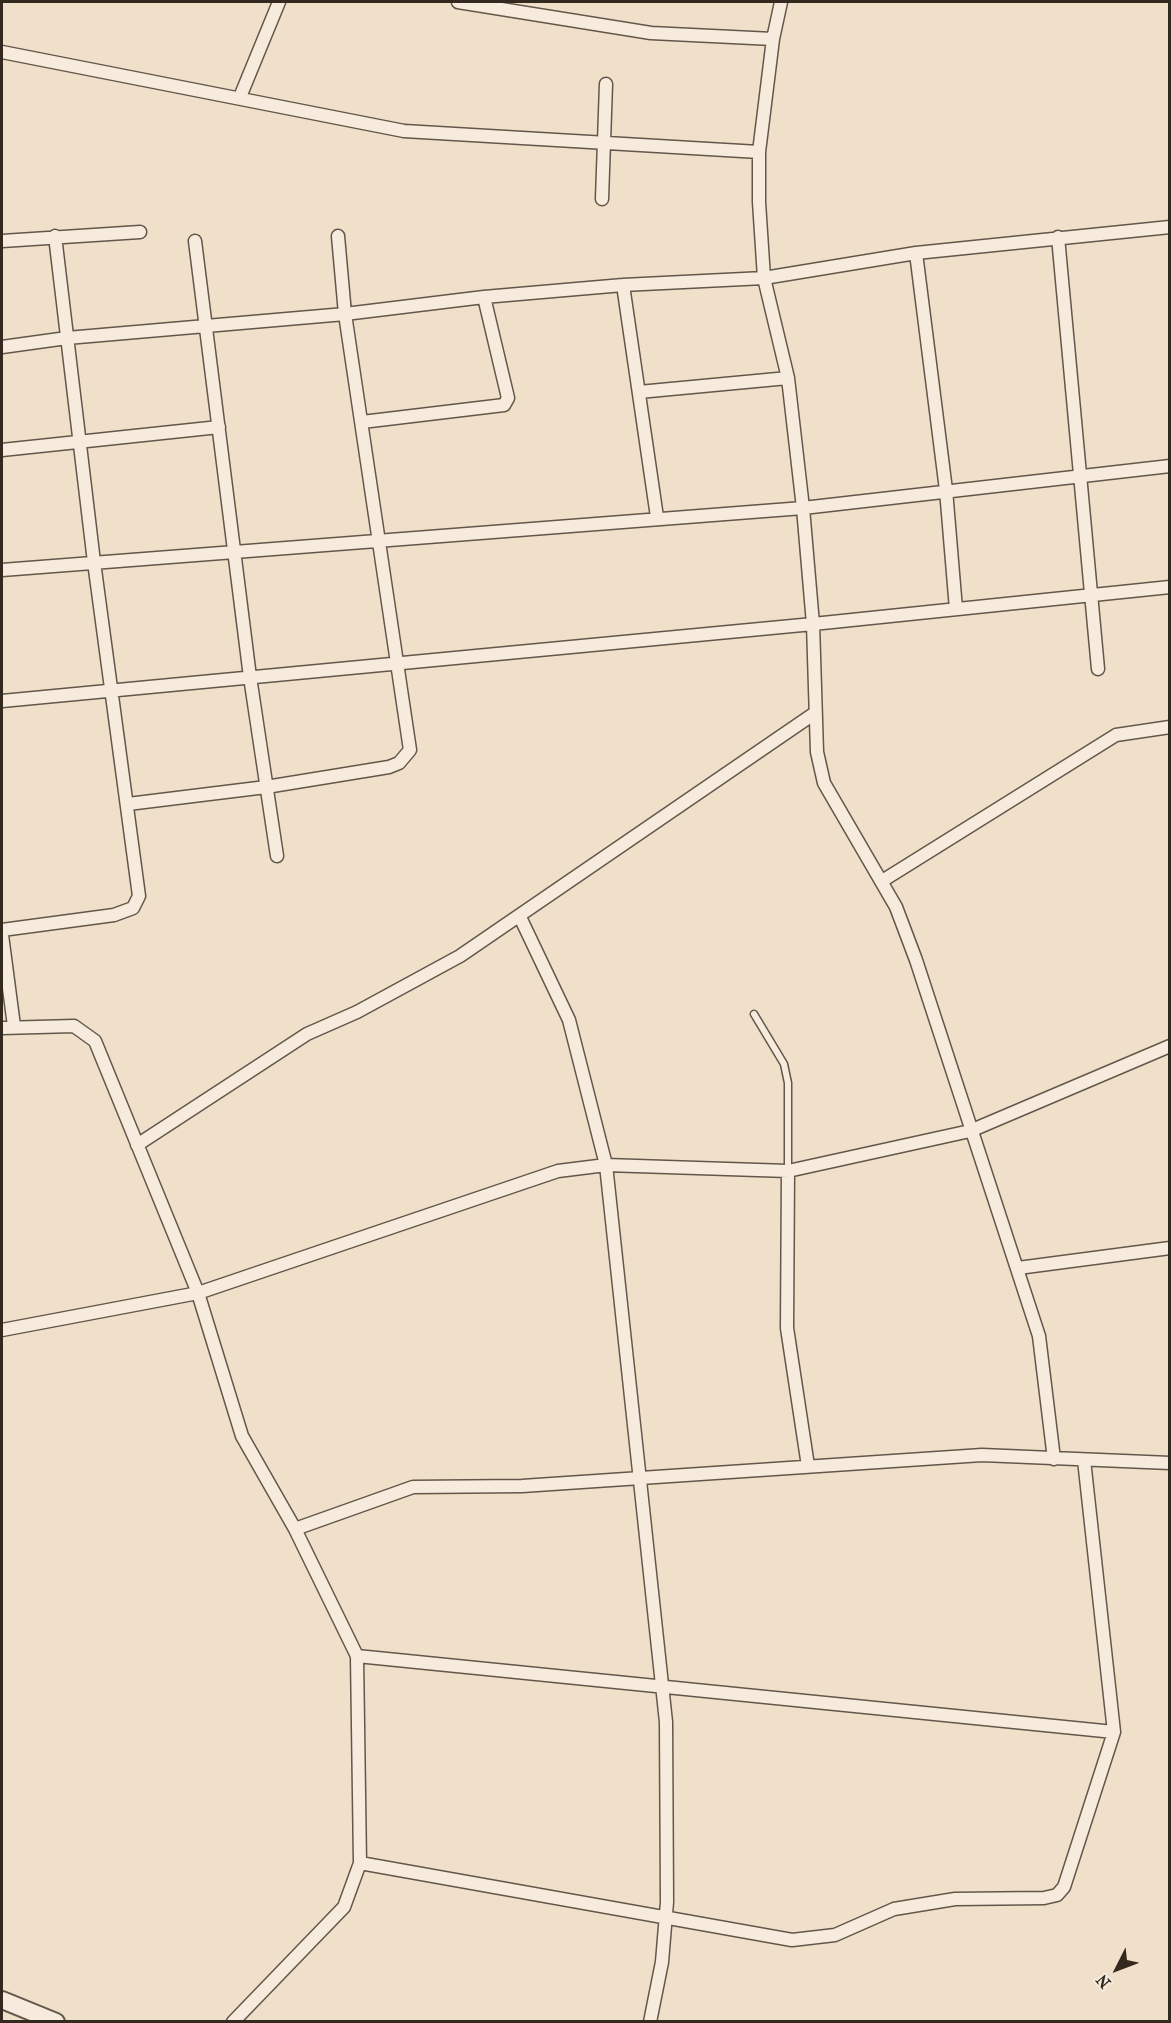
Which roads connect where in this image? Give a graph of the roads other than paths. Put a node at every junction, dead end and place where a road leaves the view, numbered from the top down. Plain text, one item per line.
1 (279, 2) edge
2 (458, 2) edge
3 (781, 2) edge
4 (773, 39) junction
5 (2, 52) edge
6 (606, 84) dead end
7 (240, 98) junction
8 (604, 143) junction
9 (759, 152) junction
10 (602, 199) dead end
11 (1170, 227) edge
12 (140, 232) dead end
13 (55, 236) junction
14 (338, 236) dead end
15 (1058, 237) junction
16 (2, 241) edge
17 (195, 241) dead end
18 (916, 252) junction
19 (765, 278) junction
20 (623, 285) junction
21 (484, 297) junction
22 (345, 314) junction
23 (206, 326) junction
24 (67, 338) junction
25 (2, 347) edge
26 (788, 378) junction
27 (639, 392) junction
28 (362, 422) junction
29 (219, 427) junction
30 (79, 442) junction
31 (2, 450) edge
32 (1170, 466) edge
33 (1080, 475) junction
34 (946, 490) junction
35 (803, 508) junction
36 (657, 518) junction
37 (379, 540) junction
38 (234, 552) junction
39 (94, 562) junction
40 (2, 570) edge
41 (1170, 587) edge
42 (1091, 596) junction
43 (956, 609) junction
44 (813, 624) junction
45 (398, 662) junction
46 (1098, 669) dead end
47 (250, 677) junction
48 (113, 690) junction
49 (2, 701) edge
50 (815, 713) junction
51 (1170, 727) edge
52 (266, 787) junction
53 (128, 804) junction
54 (277, 856) dead end
55 (882, 880) junction
56 (520, 917) junction
57 (2, 932) edge
58 (754, 1014) dead end
59 (8, 1027) edge
60 (1170, 1046) edge
61 (970, 1131) junction
62 (137, 1145) junction
63 (606, 1165) junction
64 (788, 1171) junction
65 (1170, 1248) edge
66 (1018, 1268) junction
67 (198, 1293) junction
68 (2, 1330) edge
69 (1054, 1459) junction
70 (1084, 1460) junction
71 (1170, 1463) edge
72 (808, 1466) junction
73 (641, 1477) junction
74 (295, 1529) junction
75 (357, 1656) junction
76 (663, 1686) junction
77 (1114, 1732) junction
78 (360, 1863) junction
79 (666, 1917) junction
80 (2, 2000) edge
81 (56, 2022) edge
82 (233, 2022) edge
83 (650, 2022) edge

1 - 7 street
2 - 4 street
3 - 4 street
4 - 9 street
5 - 7 street
6 - 8 street
7 - 8 street
8 - 9 street
8 - 10 street
9 - 19 street
11 - 15 street
12 - 13 street
13 - 16 street
13 - 24 street
14 - 22 street
15 - 18 street
15 - 33 street
17 - 23 street
18 - 19 street
18 - 34 street
19 - 20 street
19 - 26 street
20 - 21 street
20 - 27 street
21 - 22 street
21 - 28 street
22 - 23 street
22 - 28 street
23 - 24 street
23 - 29 street
24 - 25 street
24 - 30 street
26 - 27 street
26 - 35 street
27 - 36 street
28 - 37 street
29 - 30 street
29 - 38 street
30 - 31 street
30 - 39 street
32 - 33 street
33 - 34 street
33 - 42 street
34 - 35 street
34 - 43 street
35 - 36 street
35 - 44 street
36 - 37 street
37 - 38 street
37 - 45 street
38 - 39 street
38 - 47 street
39 - 40 street
39 - 48 street
41 - 42 street
42 - 43 street
42 - 46 street
43 - 44 street
44 - 45 street
44 - 50 street
45 - 47 street
45 - 52 street
47 - 48 street
47 - 52 street
48 - 49 street
48 - 53 street
50 - 55 street
50 - 56 street
51 - 55 street
52 - 53 street
52 - 54 street
53 - 57 street
55 - 61 street
56 - 62 street
56 - 63 street
57 - 59 street
58 - 64 lane
59 - 62 street
60 - 61 street
61 - 64 street
61 - 66 street
62 - 67 street
63 - 64 street
63 - 67 street
63 - 73 street
64 - 72 street
65 - 66 street
66 - 69 street
67 - 68 street
67 - 74 street
69 - 70 street
69 - 72 street
70 - 71 street
70 - 77 street
72 - 73 street
73 - 74 street
73 - 76 street
74 - 75 street
75 - 76 street
75 - 78 street
76 - 77 street
76 - 79 street
77 - 79 street
78 - 79 street
78 - 82 street
79 - 83 street
80 - 81 street

